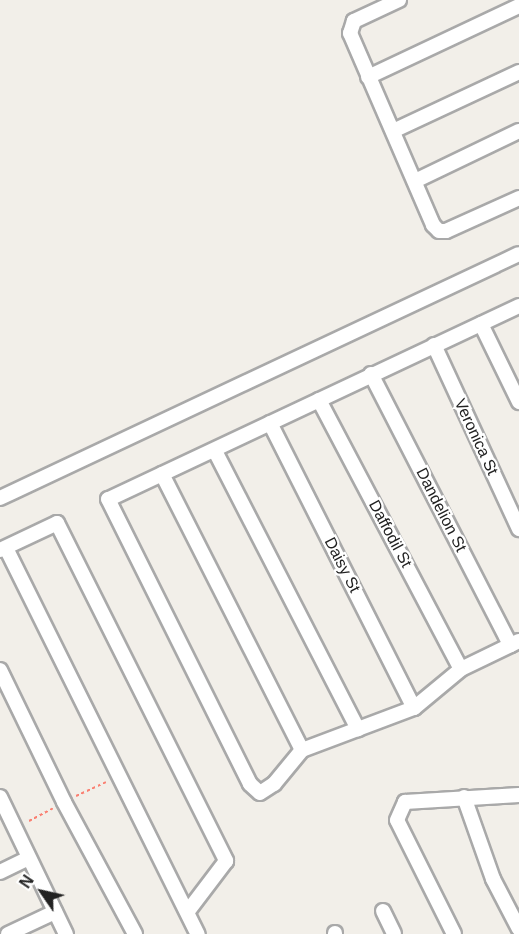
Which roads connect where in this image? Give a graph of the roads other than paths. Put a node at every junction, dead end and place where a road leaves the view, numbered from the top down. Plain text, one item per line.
1 (399, 0) edge
2 (519, 6) edge
3 (519, 72) edge
4 (368, 77) junction
5 (393, 131) junction
6 (519, 131) edge
7 (415, 181) junction
8 (519, 198) edge
9 (519, 254) edge
10 (519, 306) edge
11 (481, 324) junction
12 (434, 345) junction
13 (371, 374) junction
14 (319, 400) junction
15 (519, 402) edge
16 (270, 423) junction
17 (215, 451) junction
18 (162, 474) junction
19 (0, 498) edge
20 (519, 529) edge
21 (3, 549) edge
22 (515, 643) edge
23 (461, 669) junction
24 (0, 670) edge
25 (414, 708) junction
26 (358, 729) junction
27 (302, 750) junction
28 (519, 795) edge
29 (464, 797) junction
30 (1, 802) edge
31 (29, 858) junction
32 (0, 872) edge
33 (383, 910) dead end
34 (188, 911) junction
35 (56, 912) junction
36 (519, 929) edge
37 (8, 934) edge
38 (66, 934) edge
39 (135, 934) edge
40 (198, 934) edge
41 (394, 934) edge
42 (454, 934) edge

1 - 4 street
2 - 4 street
3 - 5 street
4 - 5 street
5 - 7 street
6 - 7 street
7 - 8 street
9 - 19 street
10 - 11 street
11 - 12 street
11 - 15 street
12 - 13 street
12 - 20 street, Veronica St
13 - 14 street
13 - 22 street, Dandelion St
14 - 16 street
14 - 23 street, Daffodil St
16 - 17 street
16 - 25 street, Daisy St
17 - 18 street
17 - 26 street
18 - 27 street
18 - 27 street
21 - 34 street
21 - 34 street
22 - 23 street
23 - 25 street
24 - 39 street
25 - 26 street
26 - 27 street
28 - 29 street
29 - 36 street
29 - 42 street
30 - 31 street
31 - 32 street
31 - 35 street
33 - 41 street
34 - 40 street
35 - 37 street
35 - 38 street

